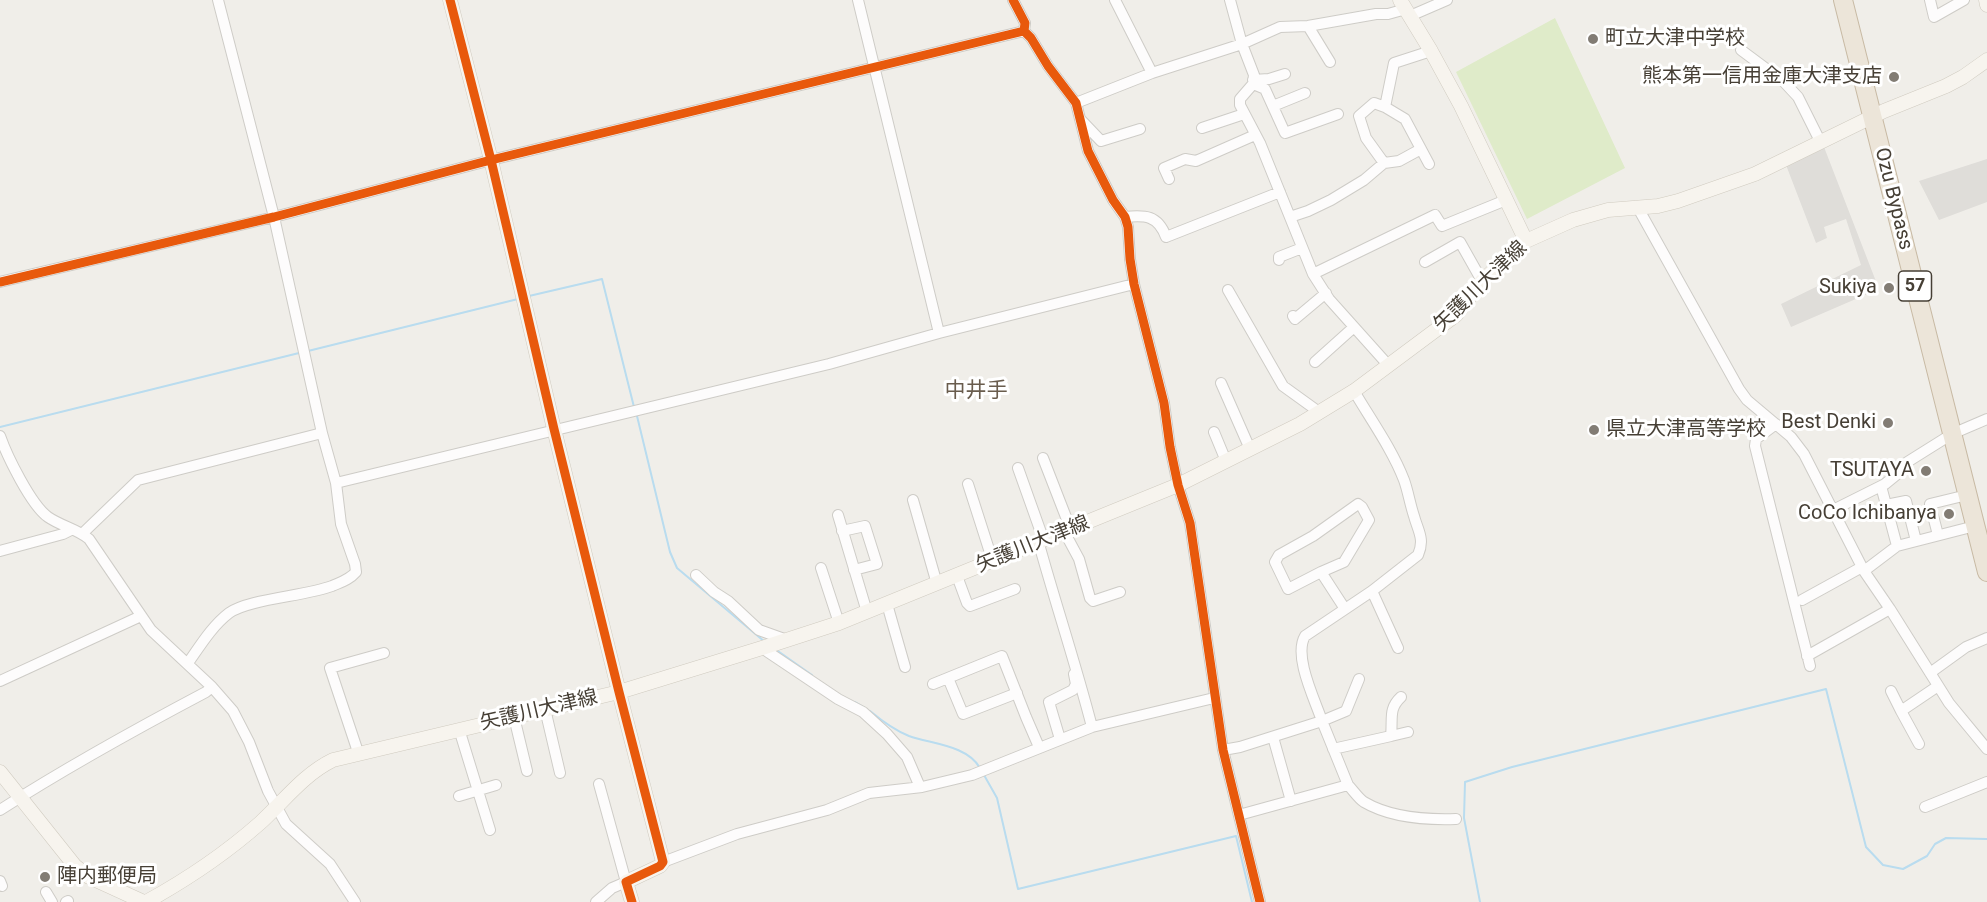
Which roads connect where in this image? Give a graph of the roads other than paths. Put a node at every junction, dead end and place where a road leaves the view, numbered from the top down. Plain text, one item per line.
1 (218, 0) edge
2 (450, 0) edge
3 (858, 0) edge
4 (1013, 0) edge
5 (1115, 0) edge
6 (1230, 0) edge
7 (1447, 0) edge
8 (1843, 0) edge
9 (1856, 0) edge
10 (1930, 0) edge
11 (1964, 0) edge
12 (1986, 0) edge
13 (1987, 5) edge
14 (1405, 8) edge
15 (1308, 26) junction
16 (1024, 31) junction
17 (1242, 44) junction
18 (1741, 50) dead end
19 (1431, 51) junction
20 (1987, 60) edge
21 (1330, 62) dead end
22 (874, 67) junction
23 (1152, 73) junction
24 (1285, 74) dead end
25 (1253, 82) junction
26 (1305, 93) dead end
27 (1076, 103) junction
28 (1274, 106) junction
29 (1385, 107) junction
30 (1244, 114) junction
31 (1338, 114) dead end
32 (1878, 114) junction
33 (1080, 119) junction
34 (1202, 128) dead end
35 (1140, 129) dead end
36 (1255, 135) junction
37 (1820, 141) junction
38 (1421, 149) junction
39 (491, 160) junction
40 (1384, 164) junction
41 (1429, 164) dead end
42 (1169, 179) dead end
43 (1280, 192) junction
44 (1506, 200) junction
45 (1638, 208) junction
46 (274, 217) junction
47 (1125, 217) junction
48 (1290, 217) junction
49 (1526, 241) junction
50 (1302, 248) junction
51 (1280, 260) dead end
52 (1425, 262) dead end
53 (1313, 274) junction
54 (1482, 281) junction
55 (0, 282) edge
56 (1134, 284) junction
57 (1228, 290) dead end
58 (1326, 294) junction
59 (1293, 316) dead end
60 (1354, 327) junction
61 (939, 333) junction
62 (1315, 362) dead end
63 (1389, 366) junction
64 (1221, 383) dead end
65 (1354, 391) junction
66 (1319, 412) junction
67 (1987, 419) edge
68 (1776, 424) junction
69 (554, 429) junction
70 (1214, 432) dead end
71 (1957, 432) junction
72 (322, 433) junction
73 (0, 436) edge
74 (1250, 449) junction
75 (1043, 458) dead end
76 (1226, 461) junction
77 (1018, 468) dead end
78 (336, 483) junction
79 (968, 484) dead end
80 (1178, 485) junction
81 (1881, 486) junction
82 (1967, 495) junction
83 (913, 500) dead end
84 (1886, 505) junction
85 (1831, 511) junction
86 (838, 515) dead end
87 (1981, 527) edge
88 (71, 530) junction
89 (842, 531) junction
90 (1068, 531) junction
91 (83, 533) junction
92 (1938, 536) junction
93 (1916, 541) junction
94 (1041, 543) junction
95 (1896, 546) junction
96 (0, 551) edge
97 (993, 562) junction
98 (821, 568) dead end
99 (1863, 569) junction
100 (854, 570) junction
101 (1322, 572) junction
102 (1987, 572) edge
103 (696, 575) dead end
104 (957, 576) junction
105 (937, 584) junction
106 (1015, 589) dead end
107 (1372, 591) junction
108 (1120, 592) dead end
109 (1803, 600) dead end
110 (887, 604) junction
111 (1345, 609) junction
112 (1890, 609) junction
113 (867, 612) junction
114 (141, 616) junction
115 (839, 623) junction
116 (1987, 638) edge
117 (787, 640) junction
118 (1067, 647) dead end
119 (762, 648) junction
120 (1398, 648) dead end
121 (384, 653) dead end
122 (188, 663) junction
123 (904, 667) dead end
124 (1930, 673) junction
125 (948, 678) junction
126 (1359, 679) dead end
127 (0, 681) edge
128 (933, 684) dead end
129 (1938, 686) junction
130 (212, 687) junction
131 (619, 692) junction
132 (1891, 692) dead end
133 (1017, 693) junction
134 (1401, 697) dead end
135 (1214, 698) junction
136 (545, 710) junction
137 (1901, 711) junction
138 (513, 717) junction
139 (1322, 721) junction
140 (1092, 727) junction
141 (459, 729) junction
142 (1408, 732) dead end
143 (1391, 736) junction
144 (1273, 737) junction
145 (1060, 739) junction
146 (1919, 744) dead end
147 (1039, 747) junction
148 (1333, 749) junction
149 (1987, 749) edge
150 (1223, 750) junction
151 (358, 752) junction
152 (527, 771) dead end
153 (0, 772) edge
154 (560, 773) dead end
155 (1987, 782) edge
156 (599, 784) dead end
157 (1348, 784) junction
158 (496, 785) dead end
159 (920, 787) junction
160 (478, 791) junction
161 (21, 796) junction
162 (459, 796) dead end
163 (1291, 801) junction
164 (1925, 807) dead end
165 (276, 808) junction
166 (0, 810) edge
167 (1239, 815) junction
168 (1456, 819) dead end
169 (490, 830) dead end
170 (663, 862) junction
171 (627, 882) junction
172 (145, 902) edge
173 (355, 902) edge
174 (596, 902) edge
175 (632, 902) edge
176 (1260, 902) edge

1 - 46 street
2 - 39 main road
3 - 22 street
4 - 16 street
5 - 23 street
6 - 17 street
7 - 14 street
8 - 32 highway, Ozu Bypass / 57
9 - 32 highway, Ozu Bypass / 57
10 - 11 street
12 - 13 main road
14 - 15 street
14 - 19 main road
15 - 17 street
15 - 21 street
16 - 22 street
16 - 27 street
17 - 23 street
17 - 25 street
18 - 37 street
19 - 29 street
19 - 44 main road
20 - 32 main road, 矢護川大津線
22 - 39 street
22 - 61 street
23 - 27 street
24 - 25 street
25 - 28 street
25 - 30 street
26 - 28 street
27 - 33 street
28 - 31 street
29 - 38 street
29 - 40 street
30 - 34 street
30 - 36 street
32 - 37 main road, 矢護川大津線
32 - 71 highway, Ozu Bypass / 57
33 - 35 street
33 - 47 street
36 - 42 street
36 - 43 street
37 - 45 main road, 矢護川大津線
38 - 40 street
38 - 41 street
39 - 46 street
39 - 69 main road
40 - 48 street
43 - 47 street
43 - 48 street
44 - 49 main road
44 - 53 street
45 - 49 main road, 矢護川大津線
45 - 68 street
46 - 55 street
46 - 72 street
47 - 56 street
48 - 50 street
49 - 54 main road, 矢護川大津線
50 - 51 street
50 - 53 street
52 - 54 street
53 - 58 street
54 - 63 main road, 矢護川大津線
56 - 61 street
56 - 80 street
57 - 66 street
58 - 59 street
58 - 60 street
60 - 62 street
60 - 63 street
61 - 69 street
63 - 65 main road, 矢護川大津線
64 - 74 street
65 - 66 main road, 矢護川大津線
65 - 107 street
66 - 74 main road, 矢護川大津線
67 - 71 street
68 - 85 street
68 - 112 street
69 - 78 street
69 - 131 main road
70 - 76 street
71 - 81 street
71 - 82 highway, Ozu Bypass / 57
71 - 87 highway, Ozu Bypass / 57
72 - 78 street
72 - 91 street
73 - 88 street
74 - 76 main road, 矢護川大津線
75 - 90 street
76 - 80 main road, 矢護川大津線
77 - 94 street
78 - 122 street
79 - 97 street
80 - 90 main road, 矢護川大津線
80 - 135 street
81 - 84 street
81 - 85 street
82 - 87 highway, Ozu Bypass / 57
82 - 92 street
83 - 105 street
84 - 93 street
84 - 95 street
85 - 99 street
86 - 89 street
87 - 92 street
87 - 102 highway, Ozu Bypass / 57
88 - 91 street
88 - 96 street
89 - 100 street
89 - 100 street
90 - 94 main road, 矢護川大津線
90 - 108 street
91 - 114 street
92 - 93 street
93 - 95 street
94 - 97 main road, 矢護川大津線
94 - 140 street
95 - 99 street
97 - 104 main road, 矢護川大津線
98 - 115 street
99 - 109 street
99 - 112 street
100 - 113 street
101 - 101 street
101 - 111 street
103 - 117 street
104 - 105 main road, 矢護川大津線
104 - 106 street
105 - 110 main road, 矢護川大津線
107 - 111 street
107 - 120 street
110 - 113 main road, 矢護川大津線
110 - 123 street
111 - 139 street
112 - 124 street
113 - 115 main road, 矢護川大津線
114 - 122 street
114 - 127 street
115 - 117 main road, 矢護川大津線
116 - 124 street
117 - 119 main road, 矢護川大津線
118 - 145 street
119 - 131 main road, 矢護川大津線
119 - 159 street
121 - 151 street
122 - 130 street
124 - 129 street
125 - 128 street
125 - 133 street
125 - 133 street
126 - 139 street
129 - 137 street
129 - 149 street
130 - 161 street
130 - 165 street
131 - 136 main road, 矢護川大津線
131 - 170 main road
132 - 137 street
133 - 147 street
134 - 143 street
135 - 140 street
135 - 150 street
136 - 138 main road, 矢護川大津線
136 - 154 street
137 - 146 street
138 - 141 main road, 矢護川大津線
138 - 152 street
139 - 144 street
139 - 148 street
140 - 145 street
141 - 151 main road, 矢護川大津線
141 - 160 street
142 - 143 street
143 - 148 street
144 - 150 street
144 - 163 street
145 - 147 street
147 - 159 street
148 - 157 street
150 - 167 street
151 - 165 main road, 矢護川大津線
153 - 161 main road, 矢護川大津線
155 - 164 street
156 - 171 street
157 - 163 street
157 - 168 street
158 - 160 street
159 - 170 street
160 - 162 street
160 - 169 street
161 - 166 street
161 - 172 main road, 矢護川大津線
163 - 167 street
165 - 172 main road, 矢護川大津線
165 - 173 street
167 - 176 street
170 - 171 main road
171 - 174 street
171 - 175 main road

